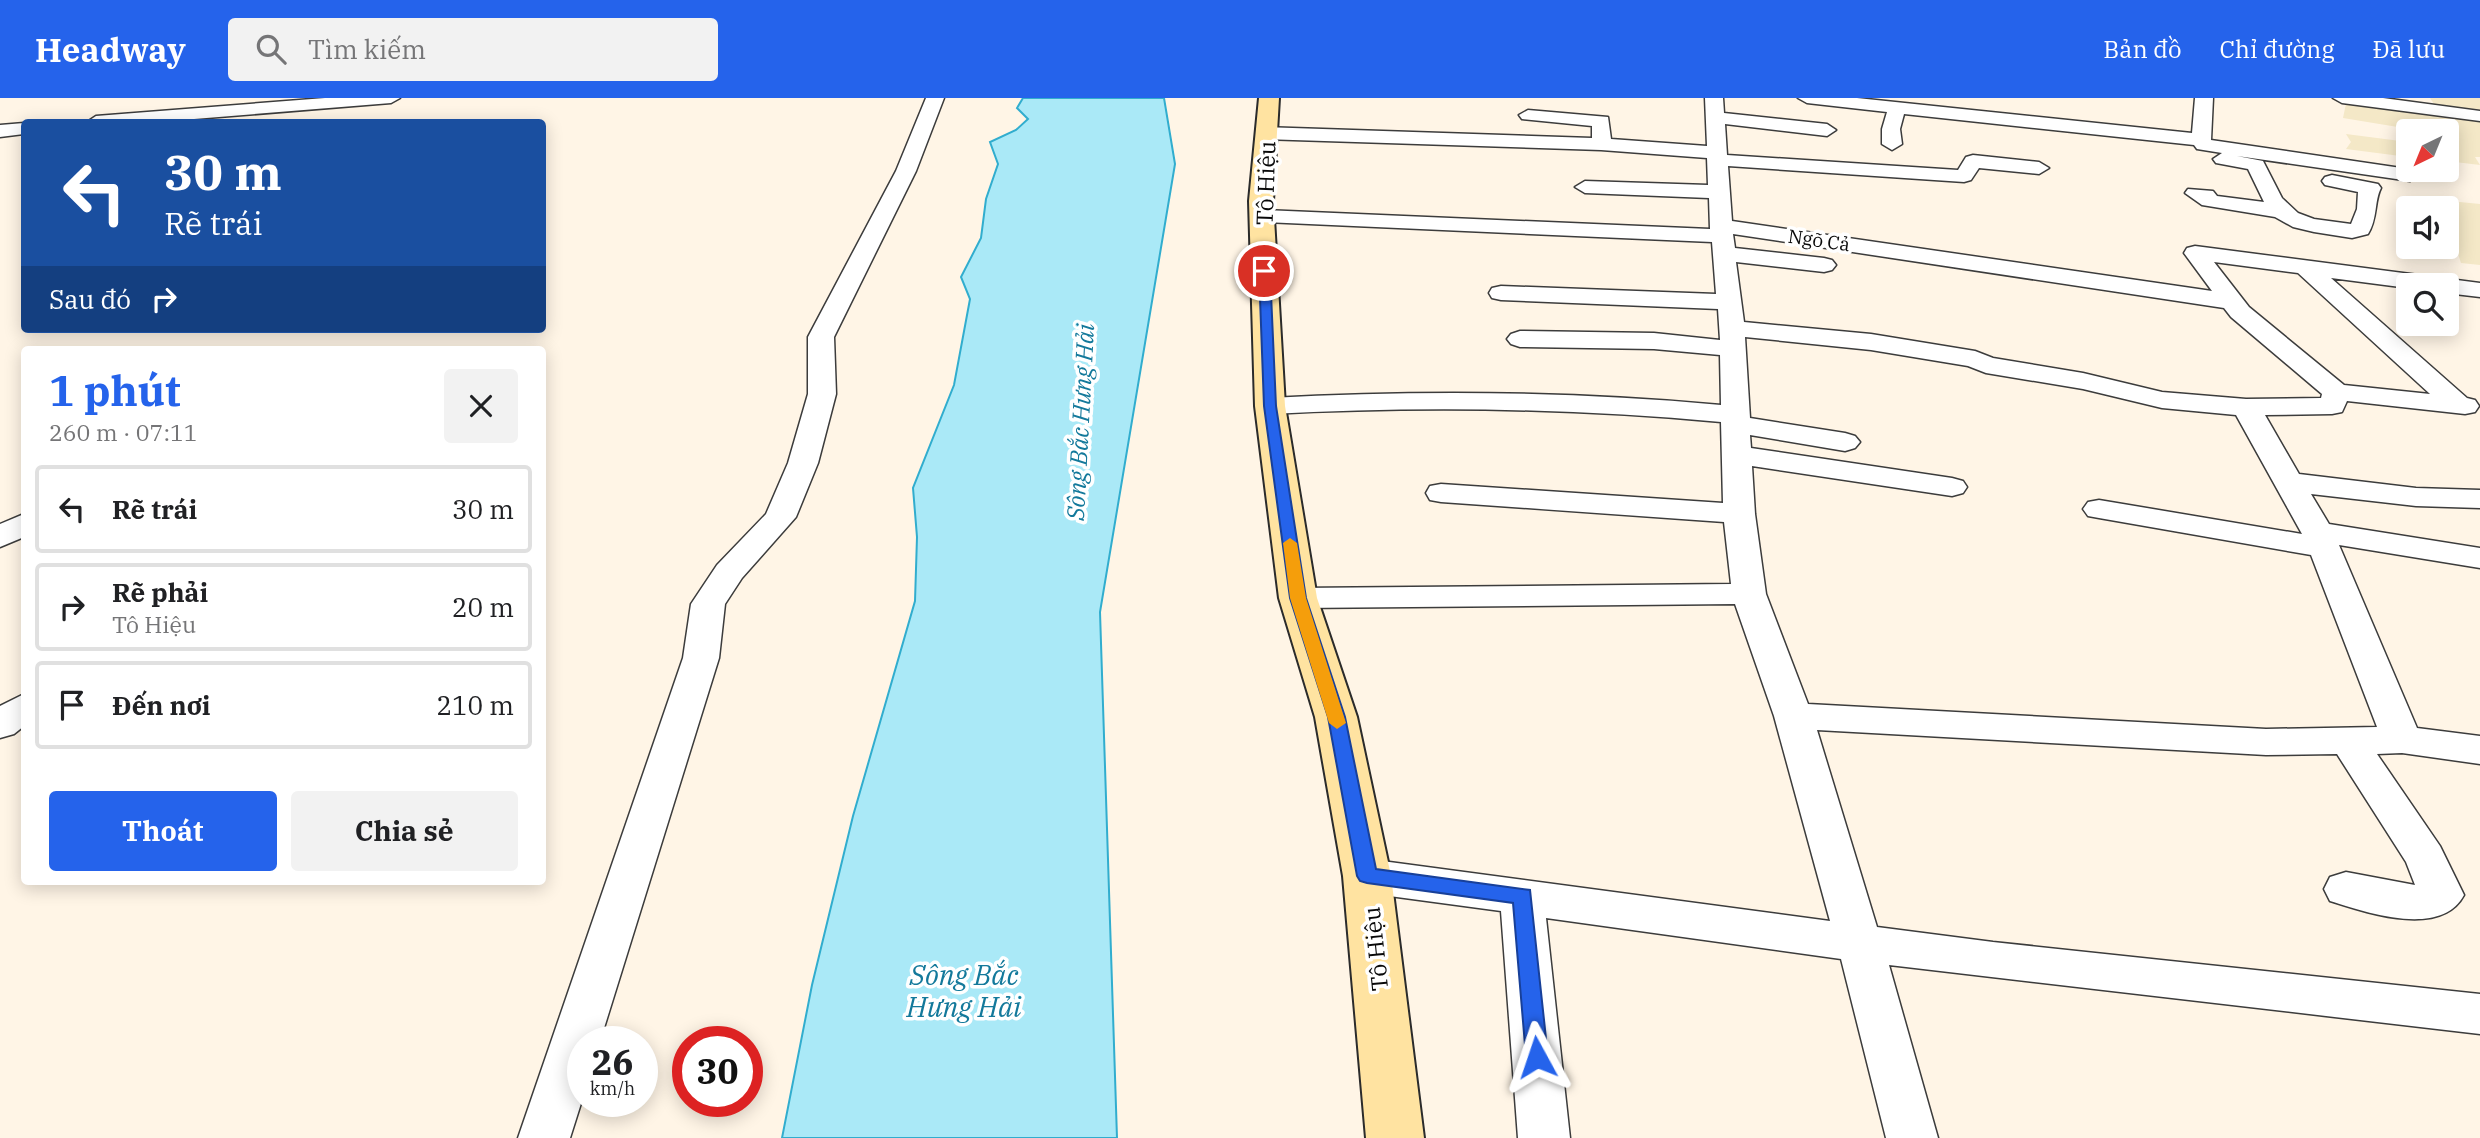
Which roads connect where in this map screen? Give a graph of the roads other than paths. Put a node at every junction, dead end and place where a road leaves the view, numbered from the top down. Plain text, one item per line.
1 (166, 98) edge
2 (391, 98) edge
3 (935, 98) edge
4 (1807, 98) edge
5 (1979, 98) edge
6 (2204, 98) edge
7 (2342, 98) edge
8 (2022, 103) dead end
9 (1897, 107) junction
10 (1714, 108) edge
11 (1268, 115) edge
12 (1528, 115) dead end
13 (2480, 116) edge
14 (133, 119) joint
15 (21, 129) edge
16 (1827, 130) dead end
17 (0, 131) edge
18 (2203, 142) junction
19 (1601, 144) junction
20 (1892, 144) dead end
21 (2257, 167) junction
22 (1719, 168) junction
23 (2039, 168) dead end
24 (2396, 173) edge
25 (1585, 187) dead end
26 (2195, 193) dead end
27 (2280, 211) junction
28 (1262, 216) junction
29 (1722, 239) junction
30 (1824, 265) dead end
31 (2305, 267) junction
32 (2396, 279) edge
33 (2459, 288) edge
34 (2480, 290) edge
35 (1501, 293) dead end
36 (2229, 301) junction
37 (1520, 339) dead end
38 (1735, 380) junction
39 (2336, 392) junction
40 (1270, 406) junction
41 (2246, 407) junction
42 (2469, 407) edge
43 (1845, 442) dead end
44 (2289, 482) junction
45 (1952, 487) dead end
46 (1441, 494) dead end
47 (2480, 499) edge
48 (2099, 509) dead end
49 (1739, 514) junction
50 (21, 526) edge
51 (0, 537) edge
52 (2320, 539) junction
53 (2480, 558) edge
54 (1749, 594) junction
55 (1298, 598) junction
56 (21, 709) edge
57 (1793, 716) junction
58 (0, 725) edge
59 (2402, 740) junction
60 (2348, 741) junction
61 (2480, 750) edge
62 (1367, 876) junction
63 (2346, 889) dead end
64 (1522, 896) junction
65 (1860, 945) junction
66 (2480, 1014) edge
67 (544, 1138) edge
68 (1395, 1138) edge
69 (1544, 1138) edge
70 (1912, 1138) edge

1 - 14 street
2 - 14 street
3 - 67 street
4 - 9 street
5 - 8 street
6 - 18 street
7 - 13 street
9 - 18 street
9 - 20 street
10 - 16 street
10 - 22 street
11 - 19 street
11 - 28 main road, Tô Hiệu
12 - 19 street
15 - 17 street
18 - 21 street
18 - 24 street
19 - 22 street
21 - 27 street
21 - 27 street
22 - 23 street
22 - 25 street
22 - 29 street
26 - 27 street
28 - 29 street
28 - 40 main road, Tô Hiệu
29 - 30 street
29 - 36 street, Ngõ Cả
29 - 38 street
31 - 32 street
31 - 36 street
31 - 42 street
33 - 34 street
35 - 38 street
36 - 39 street
37 - 38 street
38 - 40 street
38 - 41 street
38 - 43 street
38 - 45 street
38 - 49 street
39 - 41 street
39 - 42 street
40 - 55 main road, Tô Hiệu
41 - 44 street
44 - 47 street
44 - 52 street
46 - 49 street
48 - 52 street
49 - 54 street
50 - 51 street
52 - 53 street
52 - 59 street
54 - 55 street
54 - 57 street
55 - 62 main road, Tô Hiệu
56 - 58 street
57 - 60 street
57 - 65 street
59 - 60 street
59 - 61 street
60 - 63 street
62 - 64 street
62 - 68 main road, Tô Hiệu
64 - 65 street
64 - 69 street
65 - 66 street
65 - 70 street

